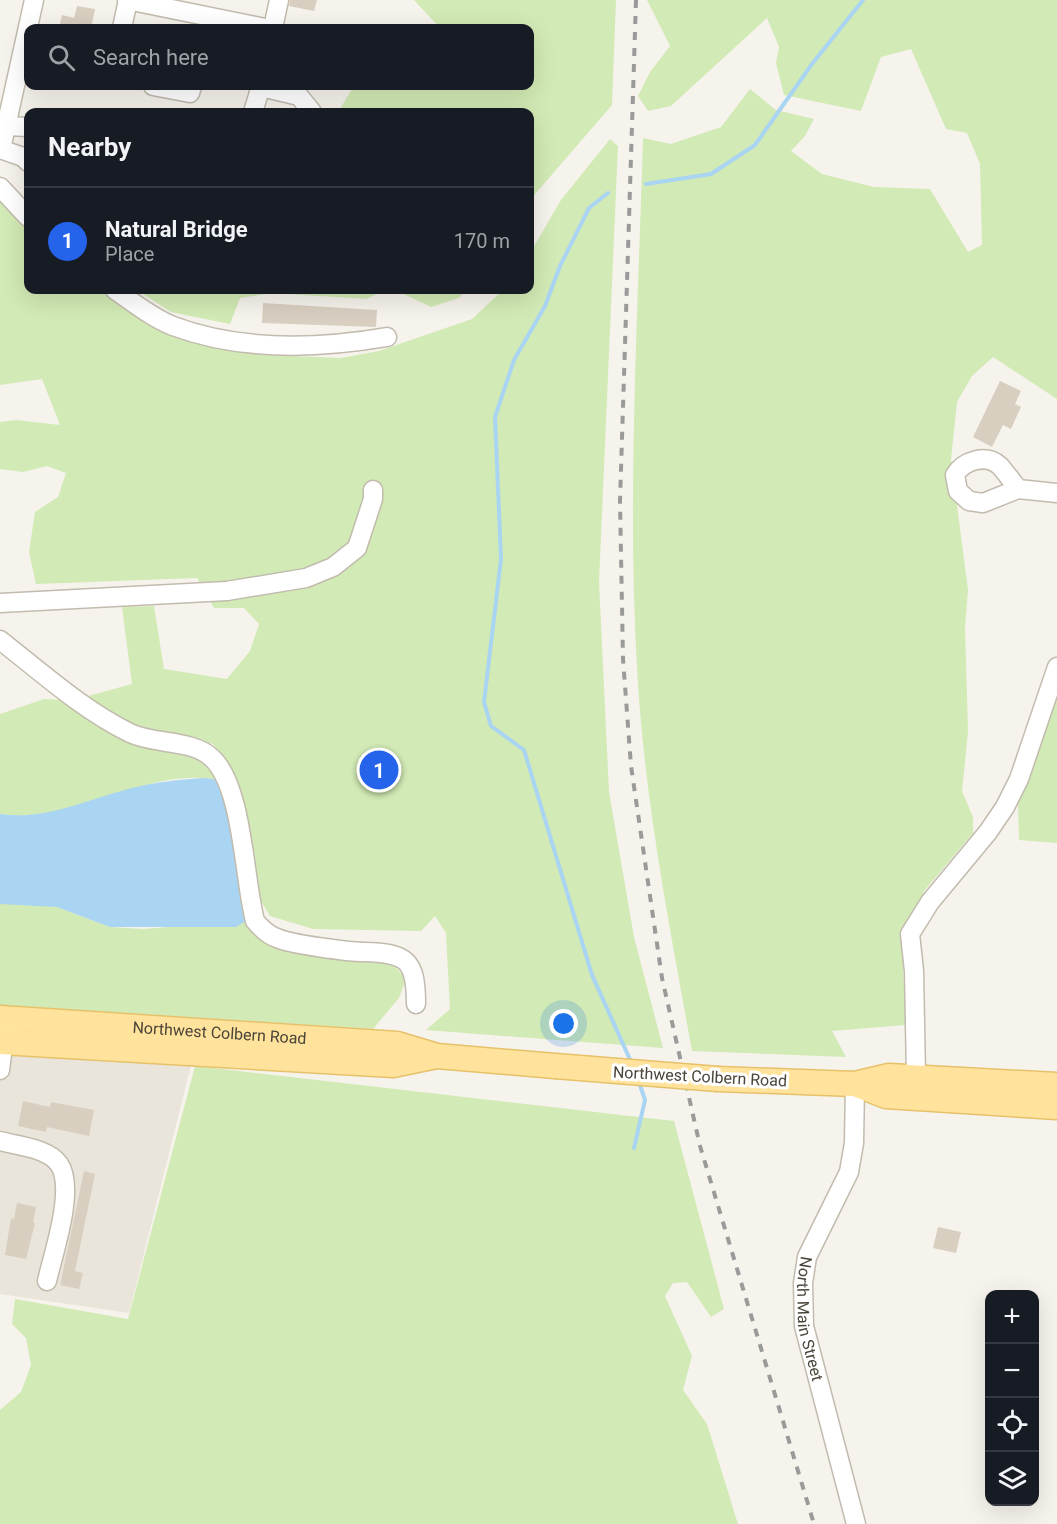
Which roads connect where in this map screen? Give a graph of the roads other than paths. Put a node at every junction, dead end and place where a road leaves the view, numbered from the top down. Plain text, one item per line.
1 (33, 0) edge
2 (128, 0) edge
3 (279, 0) edge
4 (206, 22) edge
5 (30, 24) edge
6 (123, 24) edge
7 (226, 24) edge
8 (274, 24) edge
9 (24, 63) edge
10 (174, 90) edge
11 (191, 90) edge
12 (260, 90) edge
13 (276, 90) edge
14 (254, 108) edge
15 (309, 108) edge
16 (6, 126) junction
17 (24, 127) edge
18 (0, 149) edge
19 (24, 158) edge
20 (0, 187) edge
21 (24, 213) edge
22 (121, 294) edge
23 (387, 338) dead end
24 (1018, 489) dead end
25 (373, 490) dead end
26 (1057, 492) edge
27 (0, 603) edge
28 (0, 640) edge
29 (1057, 667) edge
30 (416, 1004) dead end
31 (3, 1018) edge
32 (2, 1042) edge
33 (437, 1056) junction
34 (0, 1070) edge
35 (916, 1077) junction
36 (855, 1084) junction
37 (1057, 1085) edge
38 (1057, 1107) edge
39 (0, 1141) edge
40 (47, 1281) dead end
41 (856, 1524) edge

1 - 5 street
2 - 4 street
2 - 6 street
3 - 8 street
4 - 7 street
9 - 16 street
10 - 11 street
12 - 14 street
13 - 15 street
16 - 17 street
16 - 18 street
18 - 19 street
20 - 21 street
22 - 23 street
24 - 26 street
25 - 27 street
28 - 30 street
29 - 35 street
31 - 32 street
31 - 33 main road, Northwest Colbern Road
32 - 33 main road, Northwest Colbern Road
32 - 34 street
33 - 36 main road, Northwest Colbern Road, bridge
35 - 36 main road, Northwest Colbern Road
35 - 37 main road, Northwest Colbern Road
36 - 38 main road, Northwest Colbern Road
36 - 41 street, North Main Street
39 - 40 street

